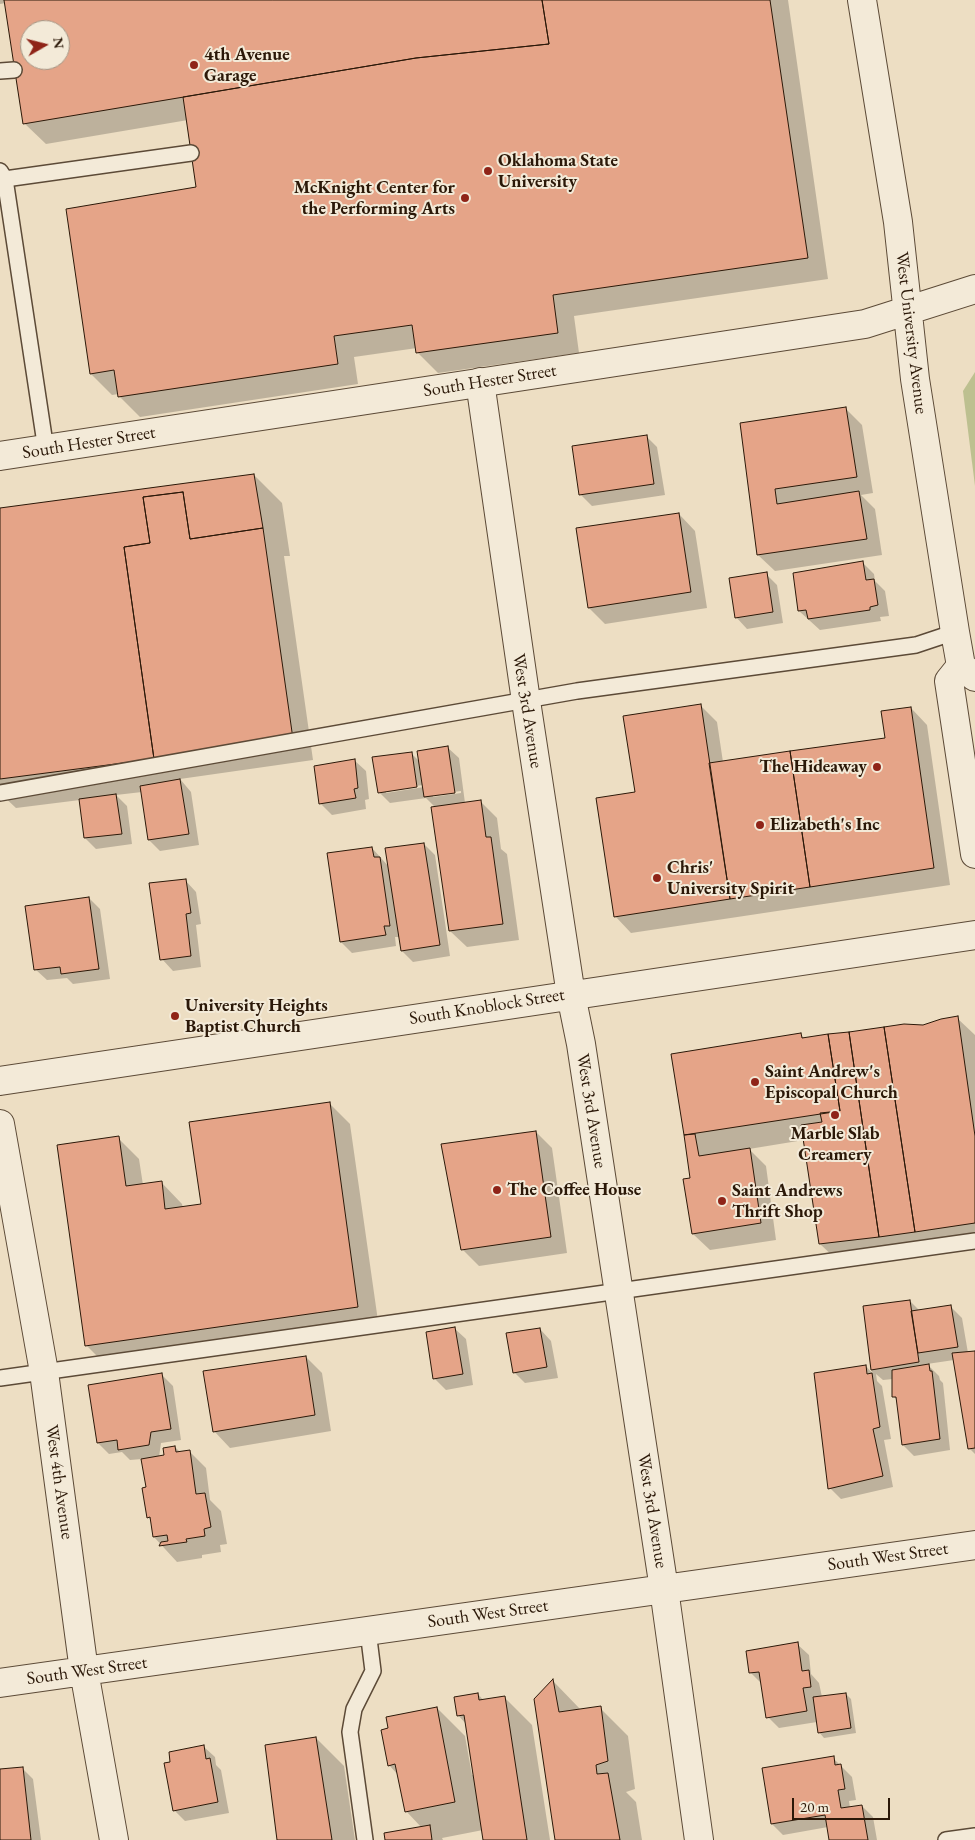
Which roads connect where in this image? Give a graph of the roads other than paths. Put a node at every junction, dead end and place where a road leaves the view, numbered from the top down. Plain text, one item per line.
1 (862, 0) edge
2 (191, 153) dead end
3 (2, 175) edge
4 (975, 289) edge
5 (908, 310) junction
6 (480, 382) junction
7 (46, 450) junction
8 (0, 456) edge
9 (955, 632) junction
10 (968, 672) edge
11 (526, 701) junction
12 (0, 793) edge
13 (975, 854) edge
14 (975, 935) edge
15 (571, 994) junction
16 (0, 1081) edge
17 (0, 1124) edge
18 (975, 1241) edge
19 (619, 1292) junction
20 (44, 1372) junction
21 (0, 1378) edge
22 (975, 1545) edge
23 (664, 1589) junction
24 (368, 1631) junction
25 (84, 1672) junction
26 (0, 1683) edge
27 (975, 1836) edge
28 (114, 1840) edge
29 (365, 1840) edge
30 (699, 1840) edge
31 (946, 1840) edge

1 - 5 street, West University Avenue
2 - 3 lane
3 - 7 lane
4 - 5 street, South Hester Street
5 - 6 street, South Hester Street
5 - 9 street, West University Avenue
6 - 7 street, South Hester Street
6 - 11 street, West 3rd Avenue
7 - 8 street, South Hester Street
9 - 10 street, West University Avenue
9 - 11 lane
10 - 13 street, West University Avenue
11 - 12 lane
11 - 15 street, West 3rd Avenue
14 - 15 street, South Knoblock Street
15 - 16 street, South Knoblock Street
15 - 19 street, West 3rd Avenue
17 - 20 street, West 4th Avenue
18 - 19 lane
19 - 20 lane
19 - 23 street, West 3rd Avenue
20 - 21 lane
20 - 25 street, West 4th Avenue
22 - 23 street, South West Street
23 - 24 street, South West Street
23 - 30 street, West 3rd Avenue
24 - 25 street, South West Street
24 - 29 lane
25 - 26 street, South West Street
25 - 28 street, West 4th Avenue
27 - 31 lane

